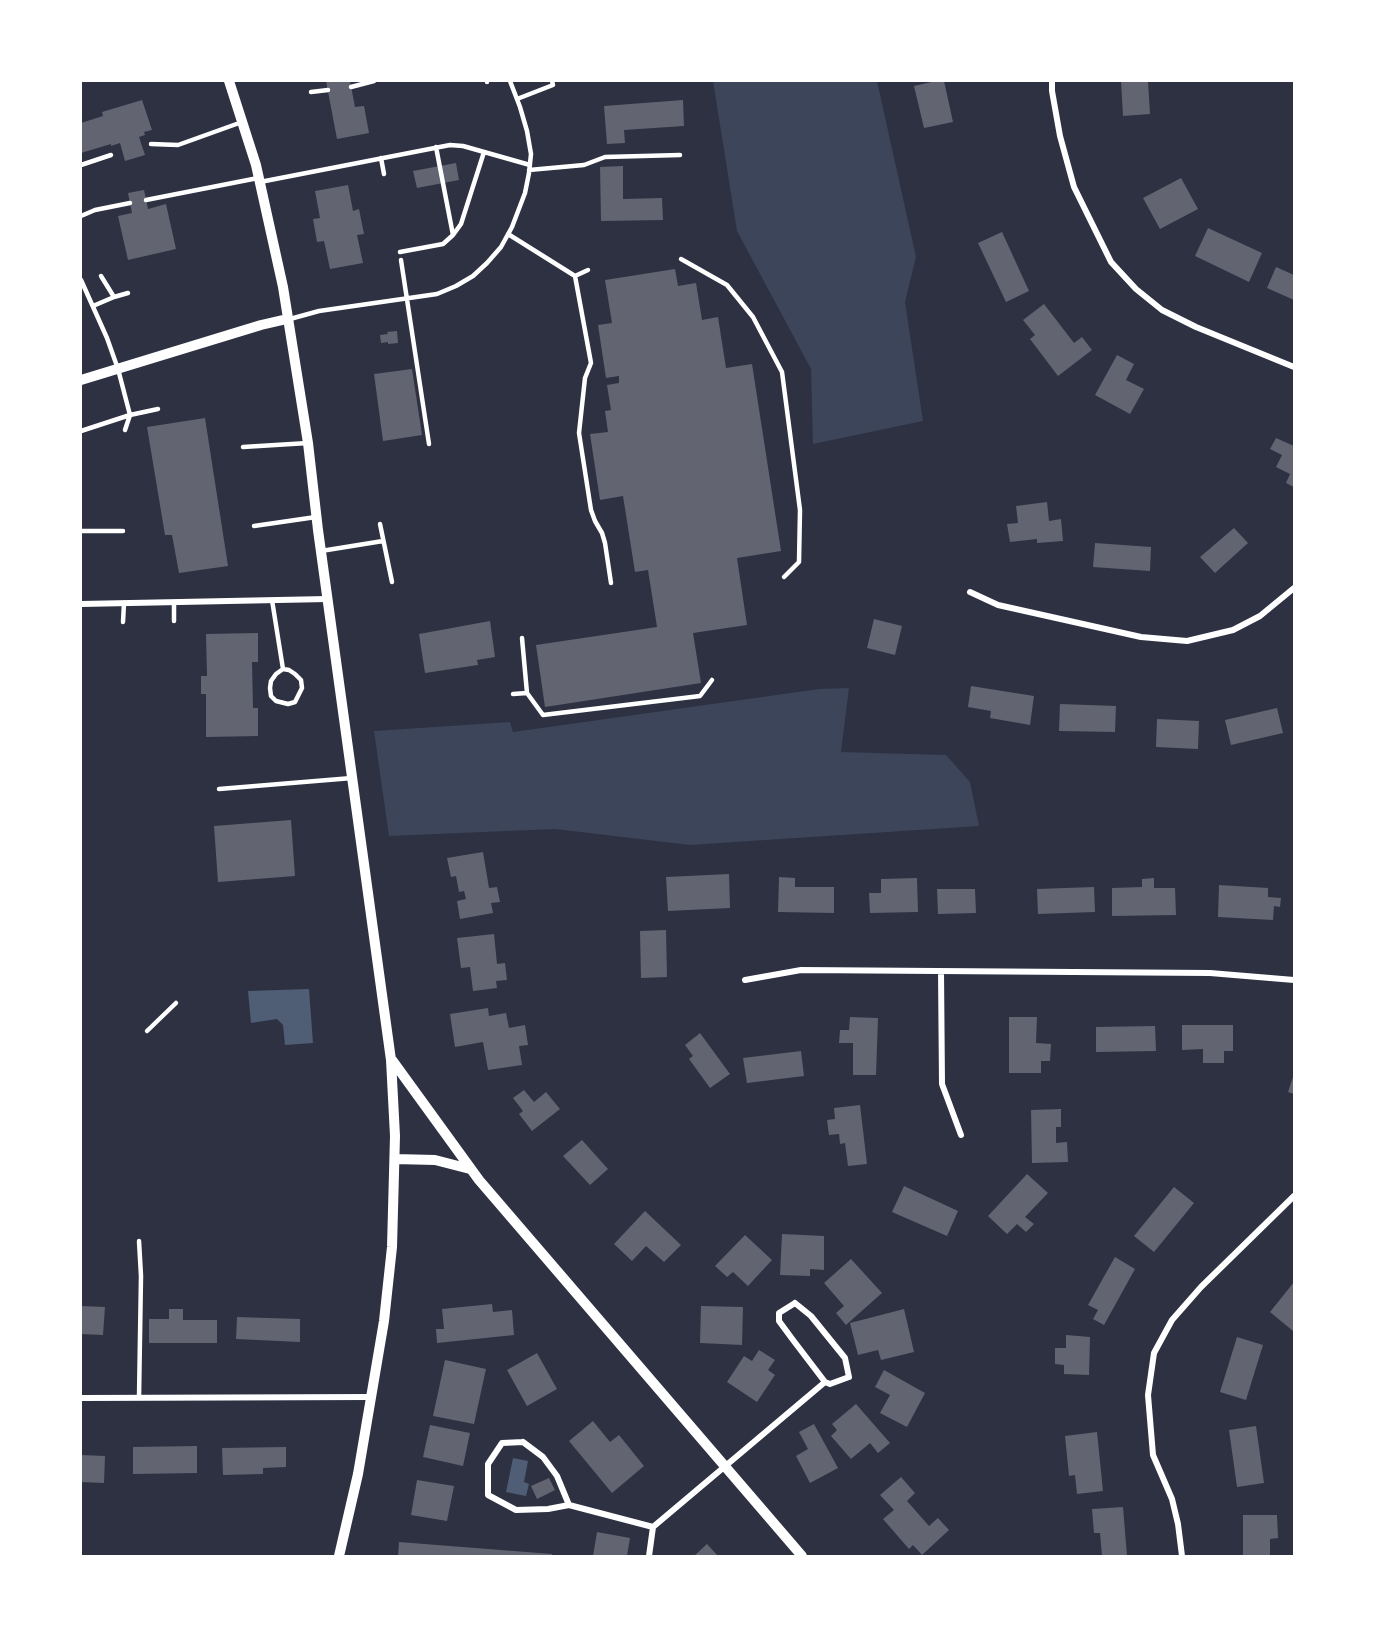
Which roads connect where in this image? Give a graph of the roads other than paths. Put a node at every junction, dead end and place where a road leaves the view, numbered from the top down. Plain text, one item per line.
1 (229, 81) edge
2 (374, 81) edge
3 (510, 81) edge
4 (1053, 81) edge
5 (554, 82) edge
6 (351, 87) dead end
7 (328, 90) dead end
8 (311, 92) dead end
9 (517, 99) junction
10 (242, 122) junction
11 (151, 144) dead end
12 (436, 147) junction
13 (484, 152) junction
14 (111, 155) dead end
15 (680, 155) dead end
16 (381, 158) junction
17 (81, 165) edge
18 (530, 168) junction
19 (384, 174) dead end
20 (259, 179) junction
21 (146, 200) dead end
22 (130, 203) dead end
23 (81, 216) edge
24 (508, 234) junction
25 (453, 236) junction
26 (400, 252) dead end
27 (681, 259) dead end
28 (401, 260) dead end
29 (588, 270) dead end
30 (101, 276) dead end
31 (575, 276) junction
32 (81, 280) edge
33 (128, 293) dead end
34 (114, 297) junction
35 (408, 298) junction
36 (93, 306) junction
37 (287, 319) junction
38 (1294, 367) edge
39 (118, 369) junction
40 (81, 380) edge
41 (158, 409) dead end
42 (130, 415) junction
43 (126, 430) dead end
44 (81, 431) edge
45 (308, 443) junction
46 (429, 444) dead end
47 (243, 447) dead end
48 (316, 516) junction
49 (381, 524) dead end
50 (254, 526) dead end
51 (81, 531) edge
52 (123, 531) dead end
53 (383, 541) junction
54 (321, 551) junction
55 (784, 577) dead end
56 (392, 582) dead end
57 (611, 583) dead end
58 (1294, 588) edge
59 (970, 592) dead end
60 (327, 599) junction
61 (272, 600) junction
62 (174, 602) junction
63 (124, 603) junction
64 (81, 604) edge
65 (174, 621) dead end
66 (123, 622) dead end
67 (522, 638) dead end
68 (283, 669) junction
69 (712, 680) dead end
70 (527, 693) junction
71 (513, 694) dead end
72 (352, 778) junction
73 (219, 789) dead end
74 (941, 971) junction
75 (745, 980) dead end
76 (1294, 980) edge
77 (176, 1003) dead end
78 (147, 1031) dead end
79 (392, 1060) junction
80 (961, 1134) dead end
81 (395, 1159) junction
82 (471, 1169) junction
83 (1294, 1196) edge
84 (139, 1241) dead end
85 (825, 1382) junction
86 (371, 1397) junction
87 (81, 1398) edge
88 (139, 1398) junction
89 (724, 1467) junction
90 (569, 1505) junction
91 (653, 1527) junction
92 (339, 1556) edge
93 (649, 1556) edge
94 (802, 1556) edge
95 (1182, 1556) edge

1 - 10 street
2 - 6 lane
3 - 9 lane
4 - 38 street
5 - 9 lane
7 - 8 lane
9 - 18 lane
10 - 11 lane
10 - 20 street
12 - 13 lane
12 - 16 lane
12 - 25 lane
13 - 18 lane
13 - 25 lane
14 - 17 lane
15 - 18 lane
16 - 19 lane
16 - 20 lane
18 - 24 lane
20 - 21 lane
20 - 37 street
22 - 23 lane
24 - 31 lane
24 - 35 lane
25 - 26 lane
27 - 55 lane
28 - 35 lane
29 - 31 lane
30 - 34 lane
31 - 57 lane
32 - 36 lane
33 - 34 lane
34 - 36 lane
35 - 37 lane
35 - 46 lane
36 - 39 lane
37 - 39 street
37 - 45 street
39 - 40 street
39 - 42 lane
41 - 42 lane
42 - 43 lane
42 - 44 lane
45 - 47 lane
45 - 48 street
48 - 50 lane
48 - 54 street
49 - 53 lane
51 - 52 lane
53 - 54 lane
53 - 56 lane
54 - 60 street
58 - 59 street
60 - 61 street
60 - 72 street
61 - 62 street
61 - 68 lane
62 - 63 street
62 - 65 lane
63 - 64 street
63 - 66 lane
67 - 70 lane
68 - 68 lane
69 - 70 lane
70 - 71 lane
72 - 73 lane
72 - 79 street
74 - 75 street
74 - 76 street
74 - 80 street
77 - 78 lane
79 - 81 street
79 - 82 street
81 - 82 street
81 - 86 street
82 - 89 street
83 - 95 street
84 - 88 lane
85 - 85 street
85 - 89 street
86 - 88 street
86 - 92 street
87 - 88 street
89 - 91 street
89 - 94 street
90 - 90 street
90 - 91 street
91 - 93 street

